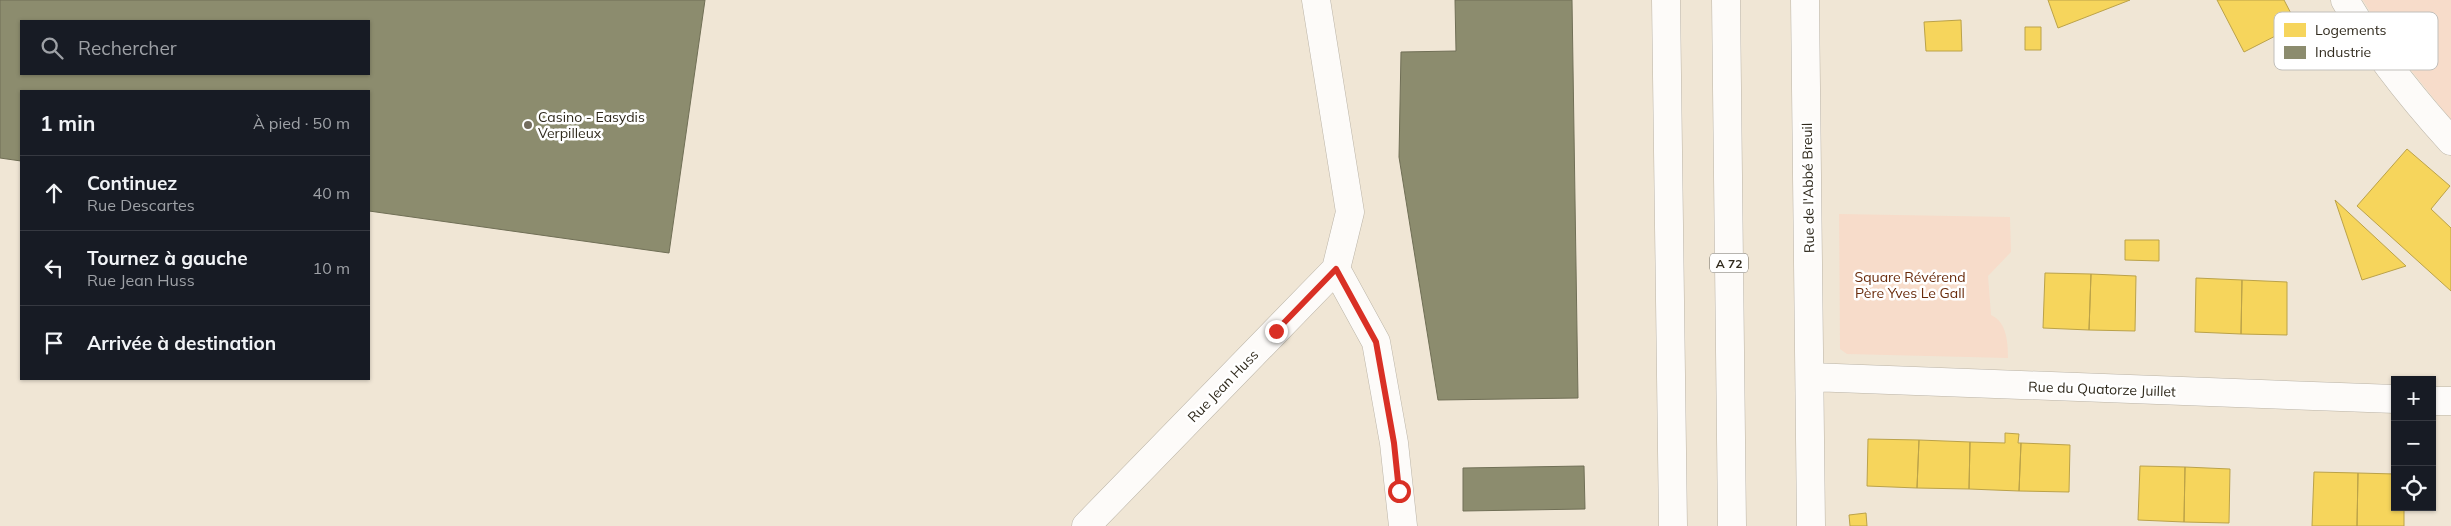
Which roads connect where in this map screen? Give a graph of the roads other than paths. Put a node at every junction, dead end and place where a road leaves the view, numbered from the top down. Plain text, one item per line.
1 (1316, 0) edge
2 (1666, 0) edge
3 (1726, 0) edge
4 (1805, 0) edge
5 (2345, 0) edge
6 (2352, 12) edge
7 (2393, 70) edge
8 (2451, 141) edge
9 (1336, 269) junction
10 (1810, 377) junction
11 (2391, 400) edge
12 (2436, 401) edge
13 (2451, 402) edge
14 (1086, 526) edge
15 (1403, 526) edge
16 (1673, 526) edge
17 (1732, 526) edge
18 (1811, 526) edge

1 - 9 main road
2 - 16 main road
3 - 17 main road, A 72
4 - 10 main road, Rue de l'Abbé Breuil
5 - 6 main road
7 - 8 main road
9 - 14 main road, Rue Jean Huss
9 - 15 main road
10 - 11 main road, Rue du Quatorze Juillet
10 - 18 main road, Rue de l'Abbé Breuil
12 - 13 main road

